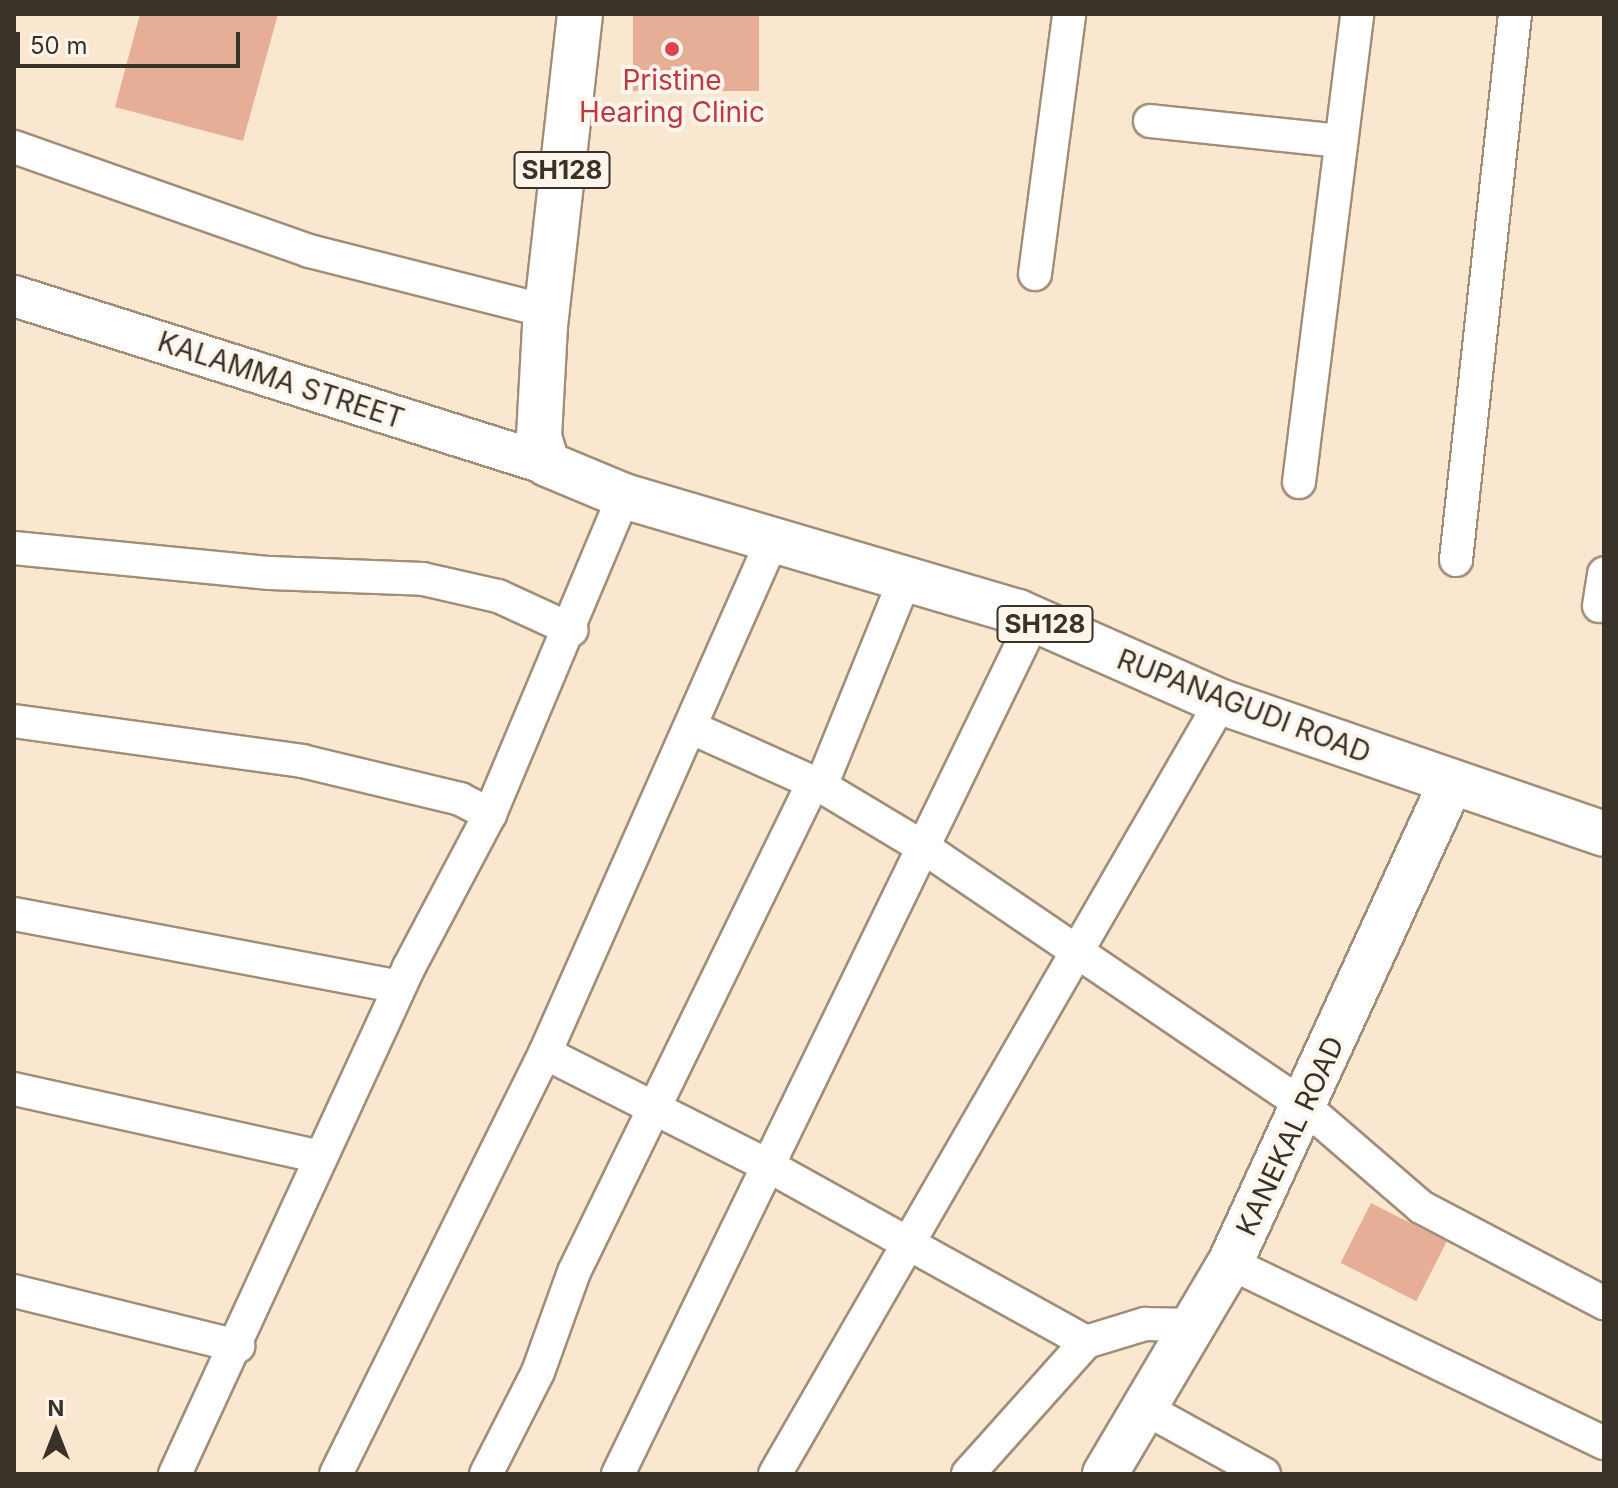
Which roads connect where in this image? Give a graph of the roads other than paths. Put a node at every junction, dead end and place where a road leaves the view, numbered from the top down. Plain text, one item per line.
1 (580, 14) edge
2 (1069, 14) edge
3 (1357, 14) edge
4 (1515, 14) edge
5 (1150, 121) dead end
6 (1341, 141) junction
7 (14, 147) edge
8 (1035, 274) dead end
9 (14, 296) edge
10 (545, 319) junction
11 (547, 464) junction
12 (1299, 482) dead end
13 (624, 496) junction
14 (772, 541) junction
15 (14, 548) edge
16 (1456, 560) dead end
17 (1604, 573) edge
18 (905, 579) junction
19 (1599, 606) dead end
20 (1034, 619) junction
21 (572, 630) junction
22 (1221, 702) junction
23 (14, 721) edge
24 (692, 728) junction
25 (817, 784) junction
26 (1450, 785) junction
27 (490, 814) junction
28 (1604, 834) edge
29 (926, 849) junction
30 (14, 914) edge
31 (1081, 951) junction
32 (399, 987) junction
33 (545, 1053) junction
34 (14, 1089) edge
35 (1303, 1105) junction
36 (655, 1109) junction
37 (321, 1157) junction
38 (765, 1164) junction
39 (908, 1246) junction
40 (1230, 1263) junction
41 (14, 1291) edge
42 (1604, 1303) edge
43 (1189, 1325) junction
44 (1086, 1342) junction
45 (238, 1346) junction
46 (1144, 1408) junction
47 (1604, 1443) edge
48 (175, 1474) edge
49 (336, 1474) edge
50 (486, 1474) edge
51 (618, 1474) edge
52 (775, 1474) edge
53 (968, 1474) edge
54 (1105, 1474) edge
55 (1264, 1474) edge

1 - 10 main road, SH128
2 - 8 street
3 - 6 street
4 - 16 street
5 - 6 street
6 - 12 street
7 - 10 street
9 - 11 street, KALAMMA STREET / SH128
10 - 11 main road, SH128
11 - 13 main road, RUPANAGUDI ROAD / SH128
13 - 14 main road, RUPANAGUDI ROAD / SH128
13 - 21 street
14 - 18 main road, RUPANAGUDI ROAD / SH128
14 - 24 street
15 - 21 street
17 - 19 street
18 - 20 main road, RUPANAGUDI ROAD / SH128
18 - 25 street
20 - 22 main road, RUPANAGUDI ROAD / SH128
20 - 29 street
21 - 27 street
22 - 26 main road, RUPANAGUDI ROAD / SH128
22 - 31 street
23 - 27 street
24 - 25 street
24 - 33 street
25 - 29 street
25 - 36 street
26 - 28 main road, RUPANAGUDI ROAD / SH128
26 - 35 main road, KANEKAL ROAD
27 - 32 street
29 - 31 street
29 - 38 street
30 - 32 street
31 - 35 street
31 - 39 street
32 - 37 street
33 - 36 street
33 - 49 street
34 - 37 street
35 - 40 main road, KANEKAL ROAD
35 - 42 street
36 - 38 street
36 - 50 street
37 - 45 street
38 - 39 street
38 - 51 street
39 - 44 street
39 - 52 street
40 - 43 main road, KANEKAL ROAD
40 - 47 street
41 - 45 street
43 - 44 street
43 - 46 main road, KANEKAL ROAD
44 - 53 street
45 - 48 street
46 - 54 main road, KANEKAL ROAD
46 - 55 street

